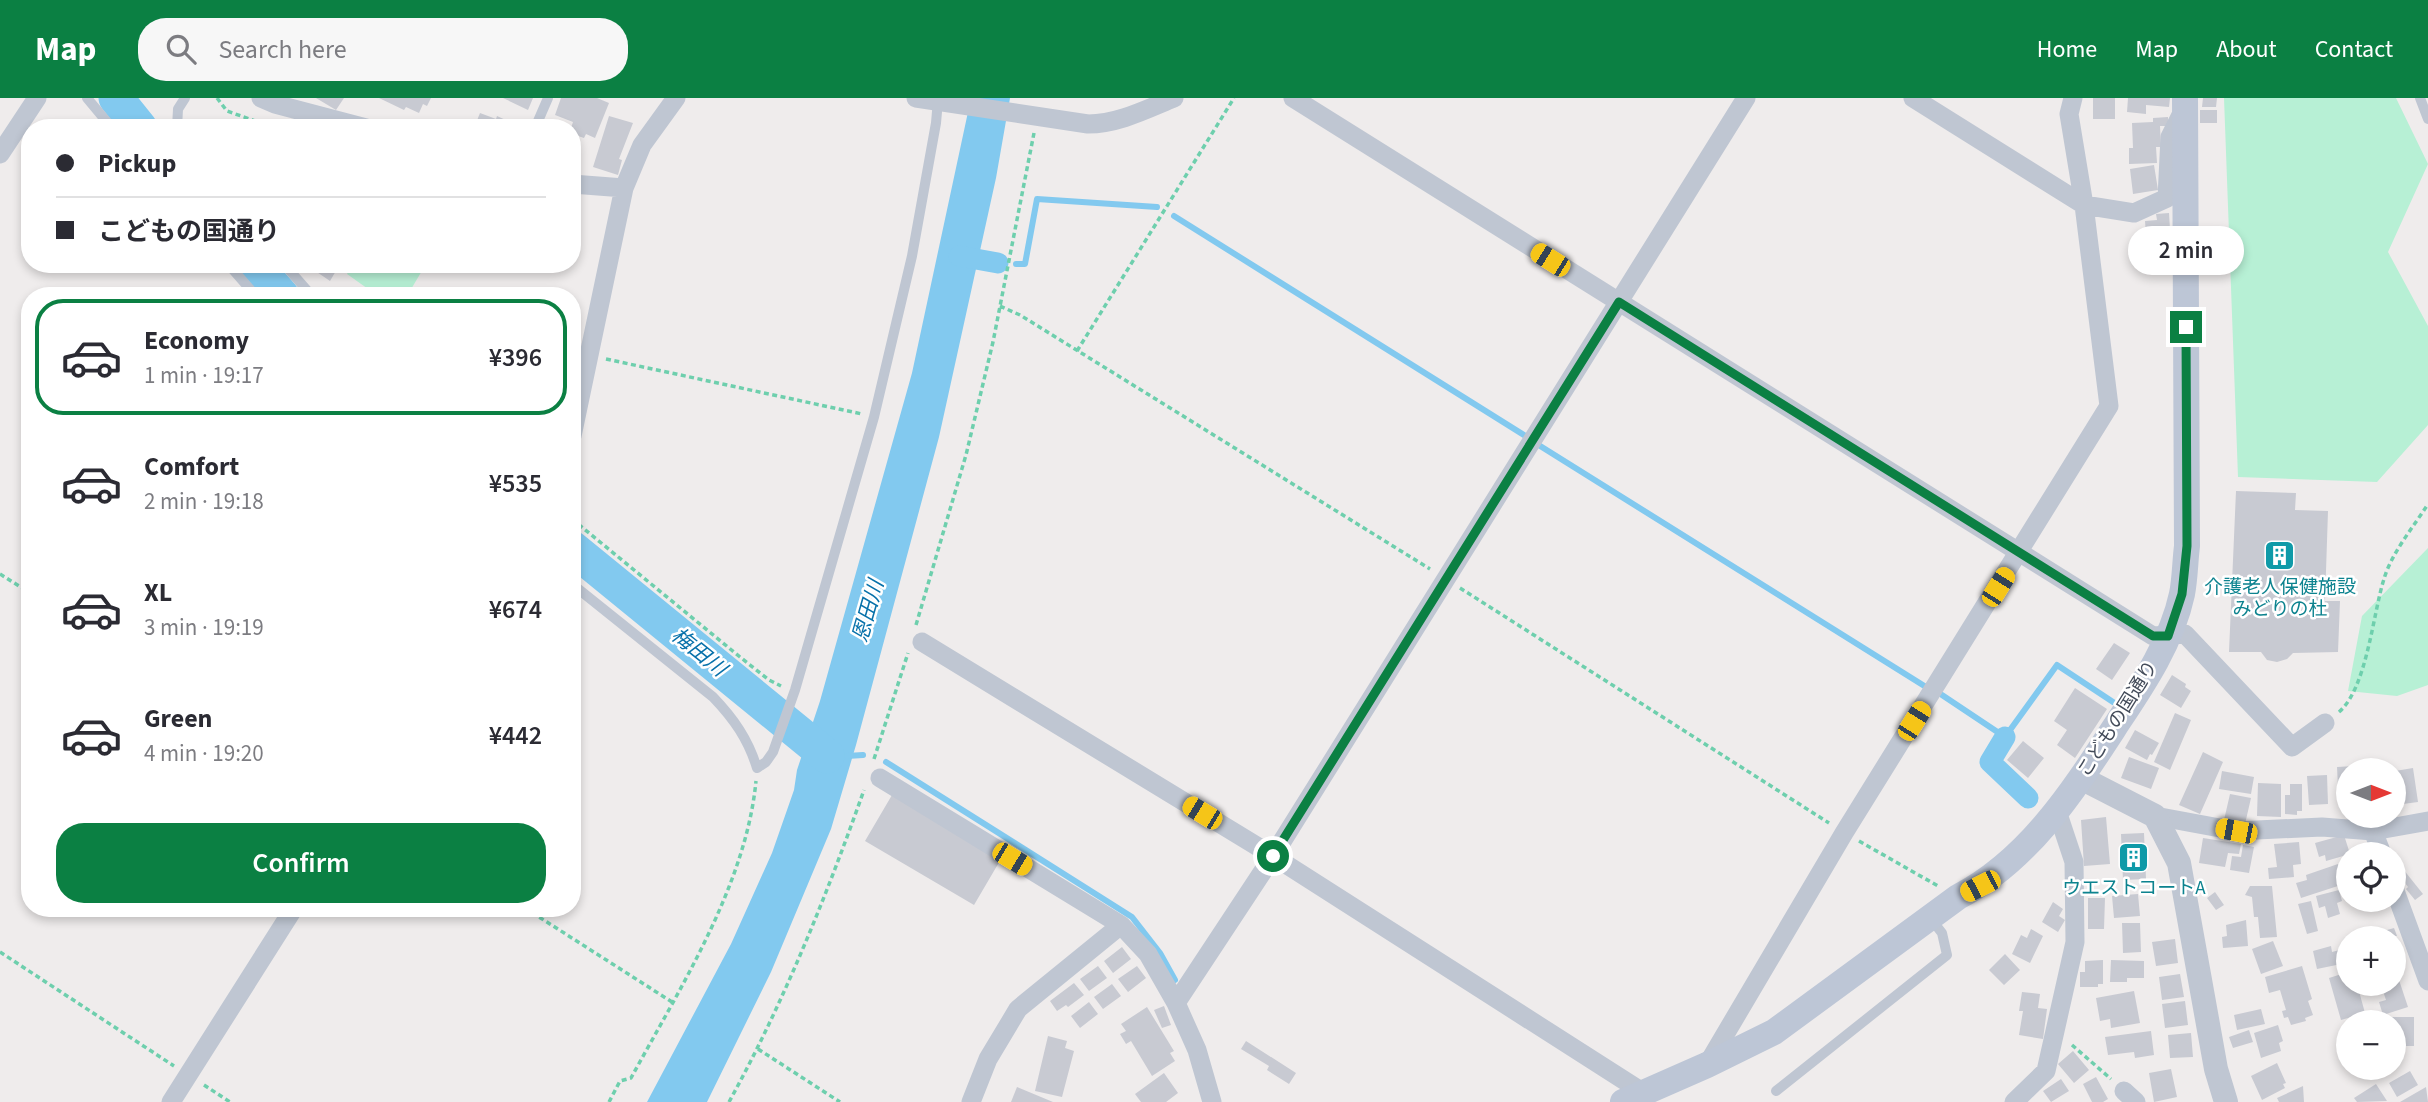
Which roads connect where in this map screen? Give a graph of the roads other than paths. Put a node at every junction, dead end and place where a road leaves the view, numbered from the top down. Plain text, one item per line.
1 (37, 98) edge
2 (87, 98) edge
3 (185, 98) edge
4 (261, 98) edge
5 (548, 98) edge
6 (676, 98) edge
7 (916, 98) edge
8 (1174, 98) edge
9 (1293, 98) edge
10 (1746, 98) edge
11 (1913, 98) edge
12 (2073, 98) edge
13 (2420, 98) edge
14 (940, 101) edge
15 (2185, 103) edge
16 (23, 119) edge
17 (104, 119) edge
18 (177, 119) edge
19 (332, 119) edge
20 (539, 119) edge
21 (2428, 119) edge
22 (21, 122) edge
23 (0, 154) edge
24 (581, 185) edge
25 (624, 188) junction
26 (2084, 205) junction
27 (236, 273) edge
28 (292, 273) edge
29 (248, 287) edge
30 (304, 287) edge
31 (1619, 302) junction
32 (581, 396) edge
33 (2020, 553) junction
34 (581, 591) edge
35 (2168, 636) junction
36 (915, 639) road end
37 (2325, 723) road end
38 (873, 774) road end
39 (2081, 778) junction
40 (2057, 811) junction
41 (2155, 816) junction
42 (2428, 821) edge
43 (2373, 831) junction
44 (2377, 842) edge
45 (1273, 856) junction
46 (2403, 912) edge
47 (288, 917) edge
48 (1930, 917) junction
49 (1121, 925) junction
50 (2428, 981) edge
51 (1176, 1003) junction
52 (1707, 1066) junction
53 (1776, 1091) dead end
54 (1651, 1094) edge
55 (171, 1102) edge
56 (971, 1102) edge
57 (1212, 1102) edge
58 (2014, 1102) edge
59 (2226, 1102) edge

1 - 16 street
2 - 17 lane
3 - 18 lane
4 - 19 street
5 - 20 lane
6 - 25 street
7 - 14 street
8 - 14 street
9 - 31 street
10 - 31 street
11 - 26 street
12 - 26 street
13 - 21 lane
14 - 34 lane
15 - 26 street
15 - 35 main road, こどもの国通り
22 - 23 street
24 - 25 street
25 - 32 street
26 - 33 street
27 - 29 lane
28 - 30 lane
31 - 33 street
31 - 45 street
33 - 35 street
33 - 52 street
35 - 37 street
35 - 39 main road, こどもの国通り
36 - 45 street
38 - 49 street
39 - 40 main road, こどもの国通り
39 - 41 street
40 - 48 main road, こどもの国通り
40 - 58 street
41 - 43 street
41 - 59 street
42 - 43 street
43 - 44 street
45 - 51 street
45 - 54 street
46 - 50 street
47 - 55 street
48 - 52 main road, こどもの国通り
48 - 53 lane
49 - 51 street
49 - 56 street
51 - 57 street
52 - 54 main road, こどもの国通り

